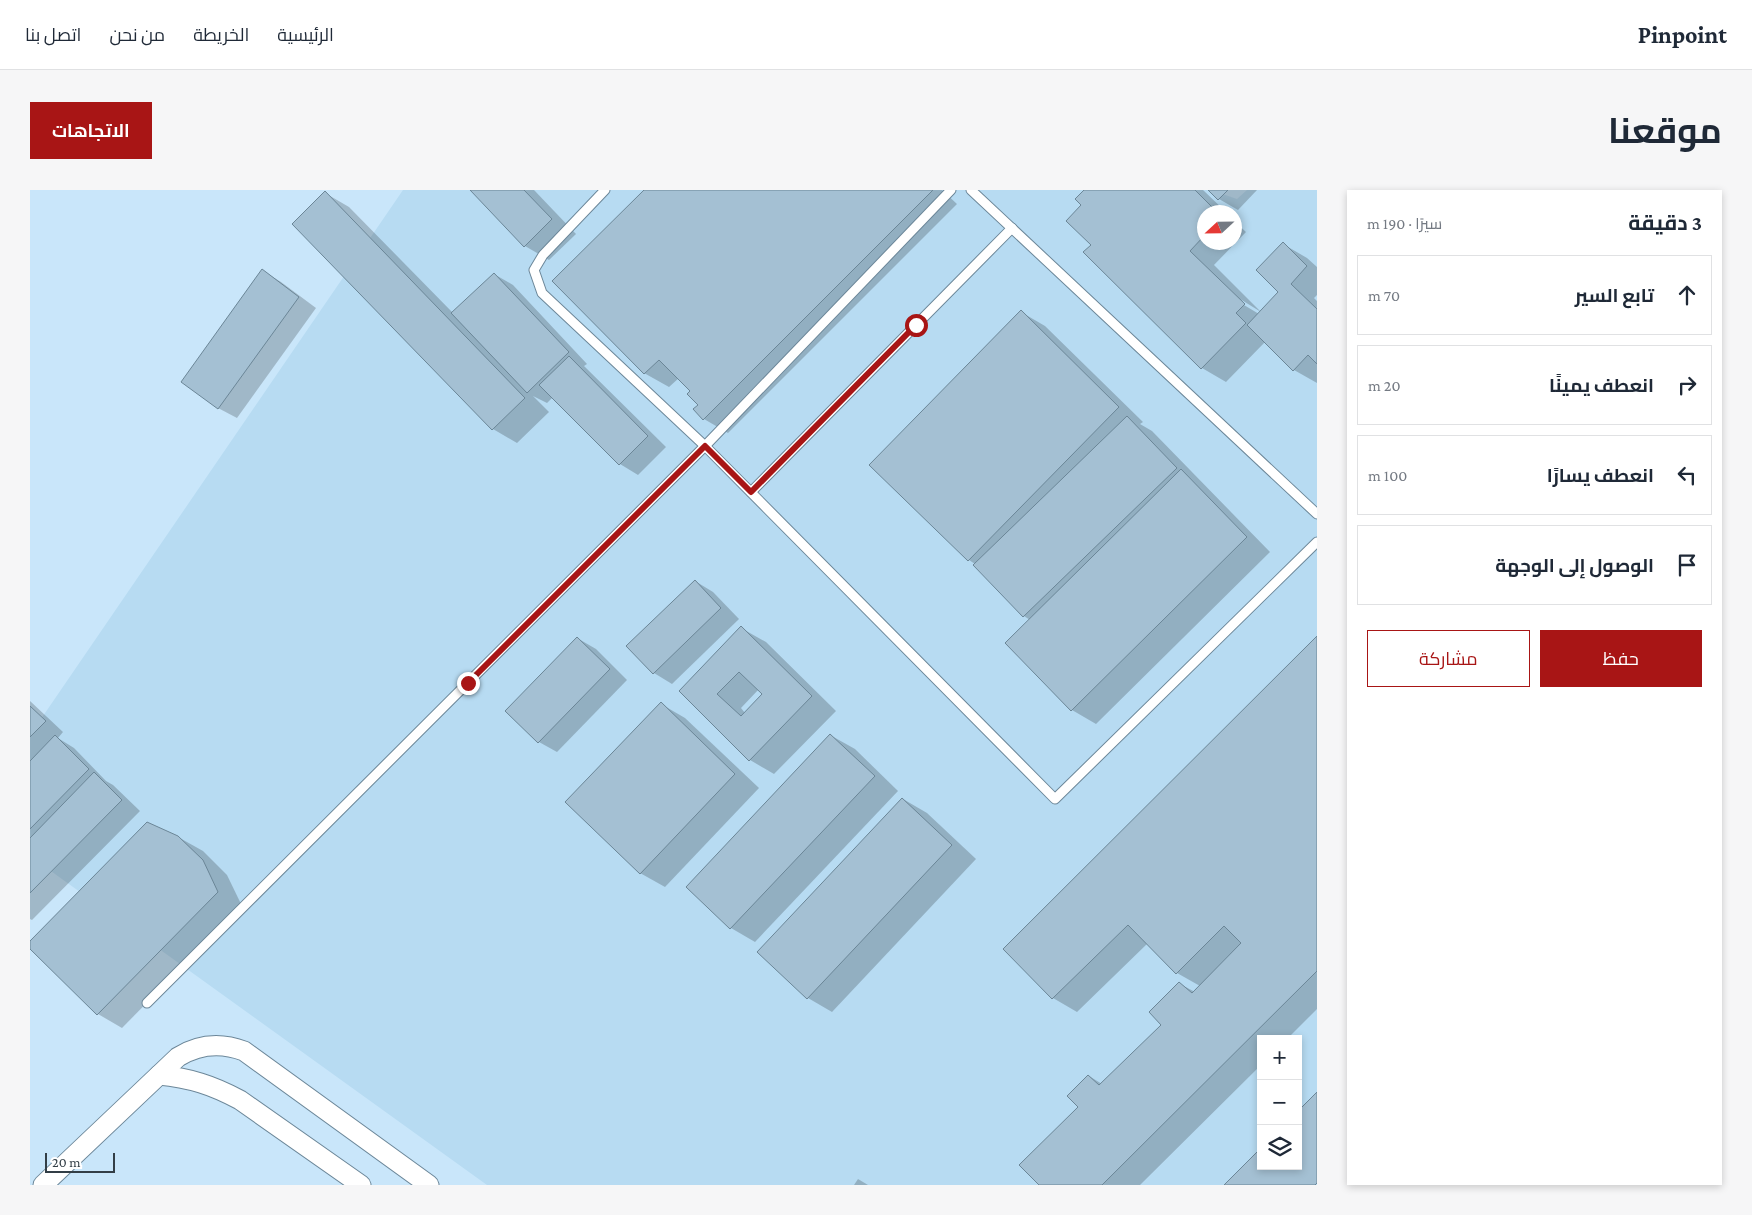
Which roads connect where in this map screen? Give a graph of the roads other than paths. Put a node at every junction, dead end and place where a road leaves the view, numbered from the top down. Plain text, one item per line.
1 (605, 190) edge
2 (951, 190) edge
3 (971, 190) edge
4 (1012, 228) junction
5 (705, 446) junction
6 (751, 492) junction
7 (1317, 514) edge
8 (1317, 542) edge
9 (147, 1003) dead end
10 (159, 1075) junction
11 (43, 1185) edge
12 (361, 1185) edge
13 (429, 1185) edge

1 - 5 lane
2 - 5 lane
3 - 4 lane
4 - 6 lane
4 - 7 lane
5 - 6 lane
5 - 9 lane
6 - 8 lane
10 - 11 street
10 - 12 street
10 - 13 street

